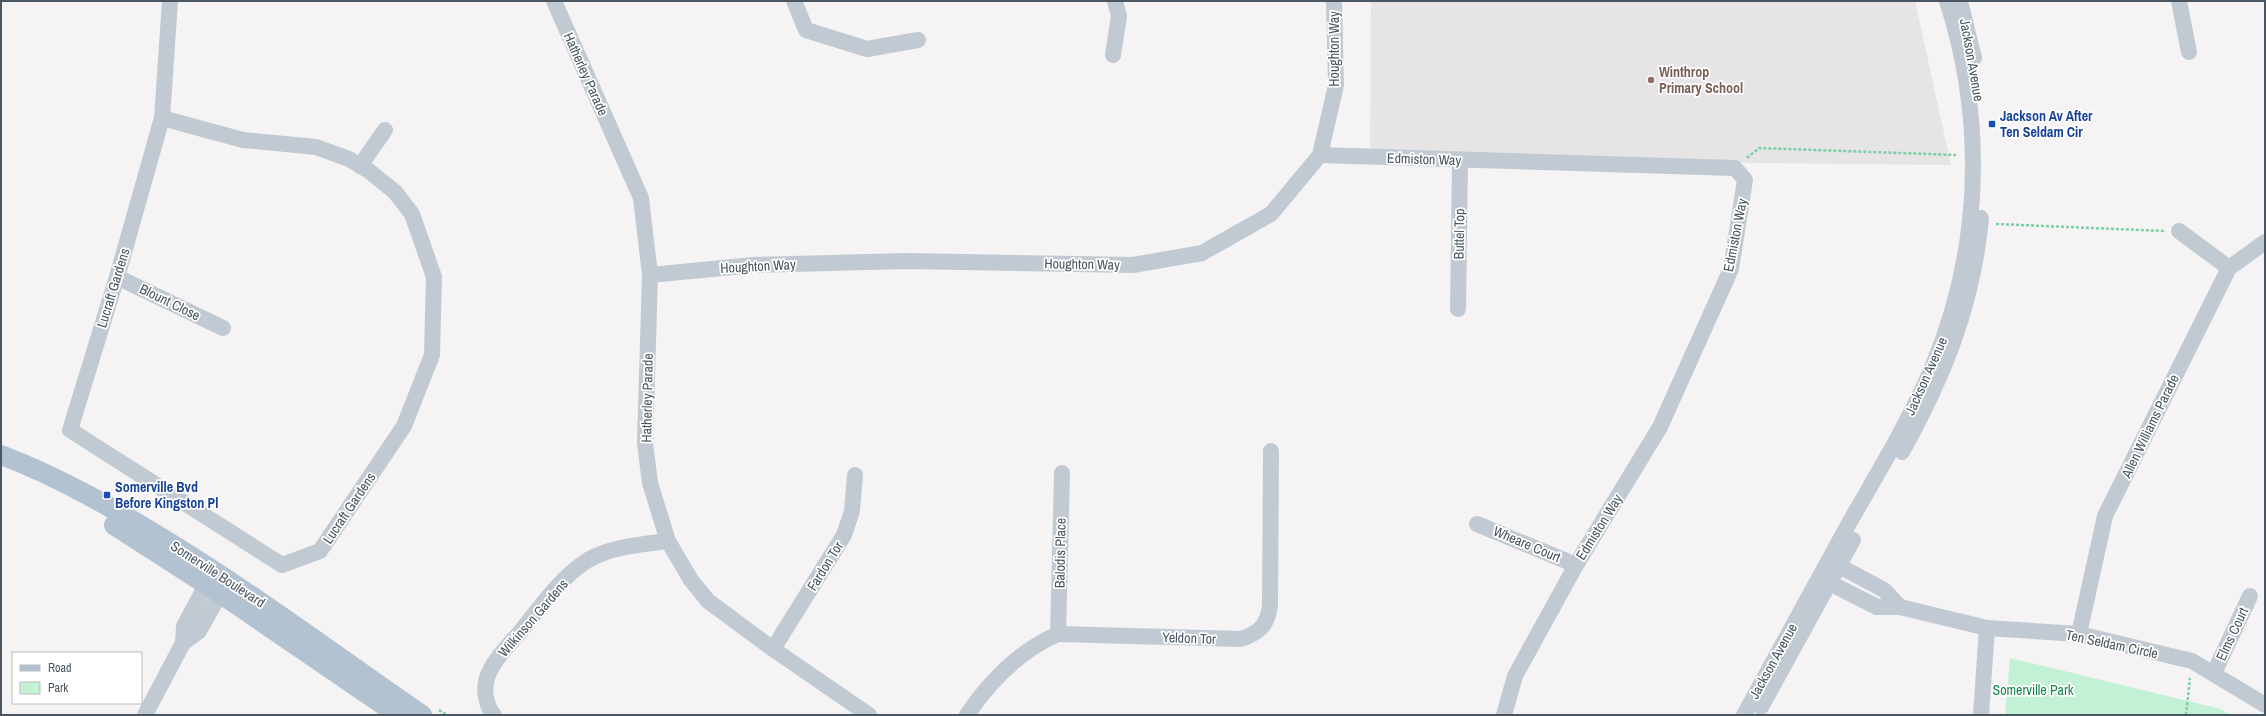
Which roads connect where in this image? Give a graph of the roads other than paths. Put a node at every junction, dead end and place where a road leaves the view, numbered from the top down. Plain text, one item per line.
1 (170, 1) edge
2 (554, 1) edge
3 (794, 1) edge
4 (1115, 1) edge
5 (1334, 1) edge
6 (1947, 1) edge
7 (1960, 1) edge
8 (2179, 1) edge
9 (918, 40) dead end
10 (2189, 52) dead end
11 (1113, 55) dead end
12 (162, 118) junction
13 (385, 130) dead end
14 (1320, 155) junction
15 (1460, 160) junction
16 (360, 166) junction
17 (2179, 231) road end
18 (2265, 242) edge
19 (2230, 268) junction
20 (650, 275) junction
21 (117, 277) junction
22 (1458, 309) dead end
23 (223, 328) dead end
24 (1271, 451) dead end
25 (1, 455) edge
26 (1, 468) edge
27 (1062, 473) dead end
28 (855, 475) dead end
29 (1477, 524) dead end
30 (668, 541) junction
31 (1834, 562) junction
32 (1576, 564) junction
33 (1824, 580) junction
34 (217, 582) junction
35 (2250, 596) dead end
36 (1900, 607) junction
37 (1987, 628) junction
38 (1058, 634) junction
39 (2079, 634) junction
40 (773, 649) junction
41 (2214, 673) junction
42 (2265, 705) edge
43 (145, 715) edge
44 (398, 715) edge
45 (422, 715) edge
46 (494, 715) edge
47 (869, 715) edge
48 (967, 715) edge
49 (1504, 715) edge
50 (1744, 715) edge
51 (1756, 715) edge
52 (1981, 715) edge

1 - 12 street, Lucraft Gardens
2 - 20 street, Hatherley Parade
3 - 9 street
4 - 11 street
5 - 14 street, Houghton Way
6 - 31 street, Jackson Avenue
7 - 31 street, Jackson Avenue
8 - 10 street
12 - 16 street, Lucraft Gardens
12 - 21 street, Lucraft Gardens
13 - 16 street
14 - 15 street, Edmiston Way
14 - 20 street, Houghton Way
15 - 22 street, Buttel Top
15 - 32 street, Edmiston Way
16 - 21 street, Lucraft Gardens
17 - 19 street
18 - 19 street, Allen Williams Parade
19 - 39 street, Allen Williams Parade
20 - 30 street, Hatherley Parade
21 - 23 street, Blount Close
24 - 38 street, Yeldon Tor
25 - 34 main road, Somerville Boulevard
26 - 34 main road, Somerville Boulevard
27 - 38 street, Balodis Place
28 - 40 street, Fardon Tor
29 - 32 street, Wheare Court
30 - 40 street, Hatherley Parade
30 - 46 street, Wilkinson Gardens
31 - 33 street, Jackson Avenue
31 - 36 street
32 - 49 street, Edmiston Way
33 - 36 street, Ten Seldam Circle
33 - 50 street, Jackson Avenue
33 - 51 street, Jackson Avenue
34 - 43 street
34 - 44 main road, Somerville Boulevard
34 - 45 main road, Somerville Boulevard
35 - 41 street, Elms Court
36 - 37 street, Ten Seldam Circle
37 - 39 street, Ten Seldam Circle
37 - 52 street
38 - 48 street, Yeldon Tor
39 - 41 street, Ten Seldam Circle
40 - 47 street, Hatherley Parade
41 - 42 street, Ten Seldam Circle

